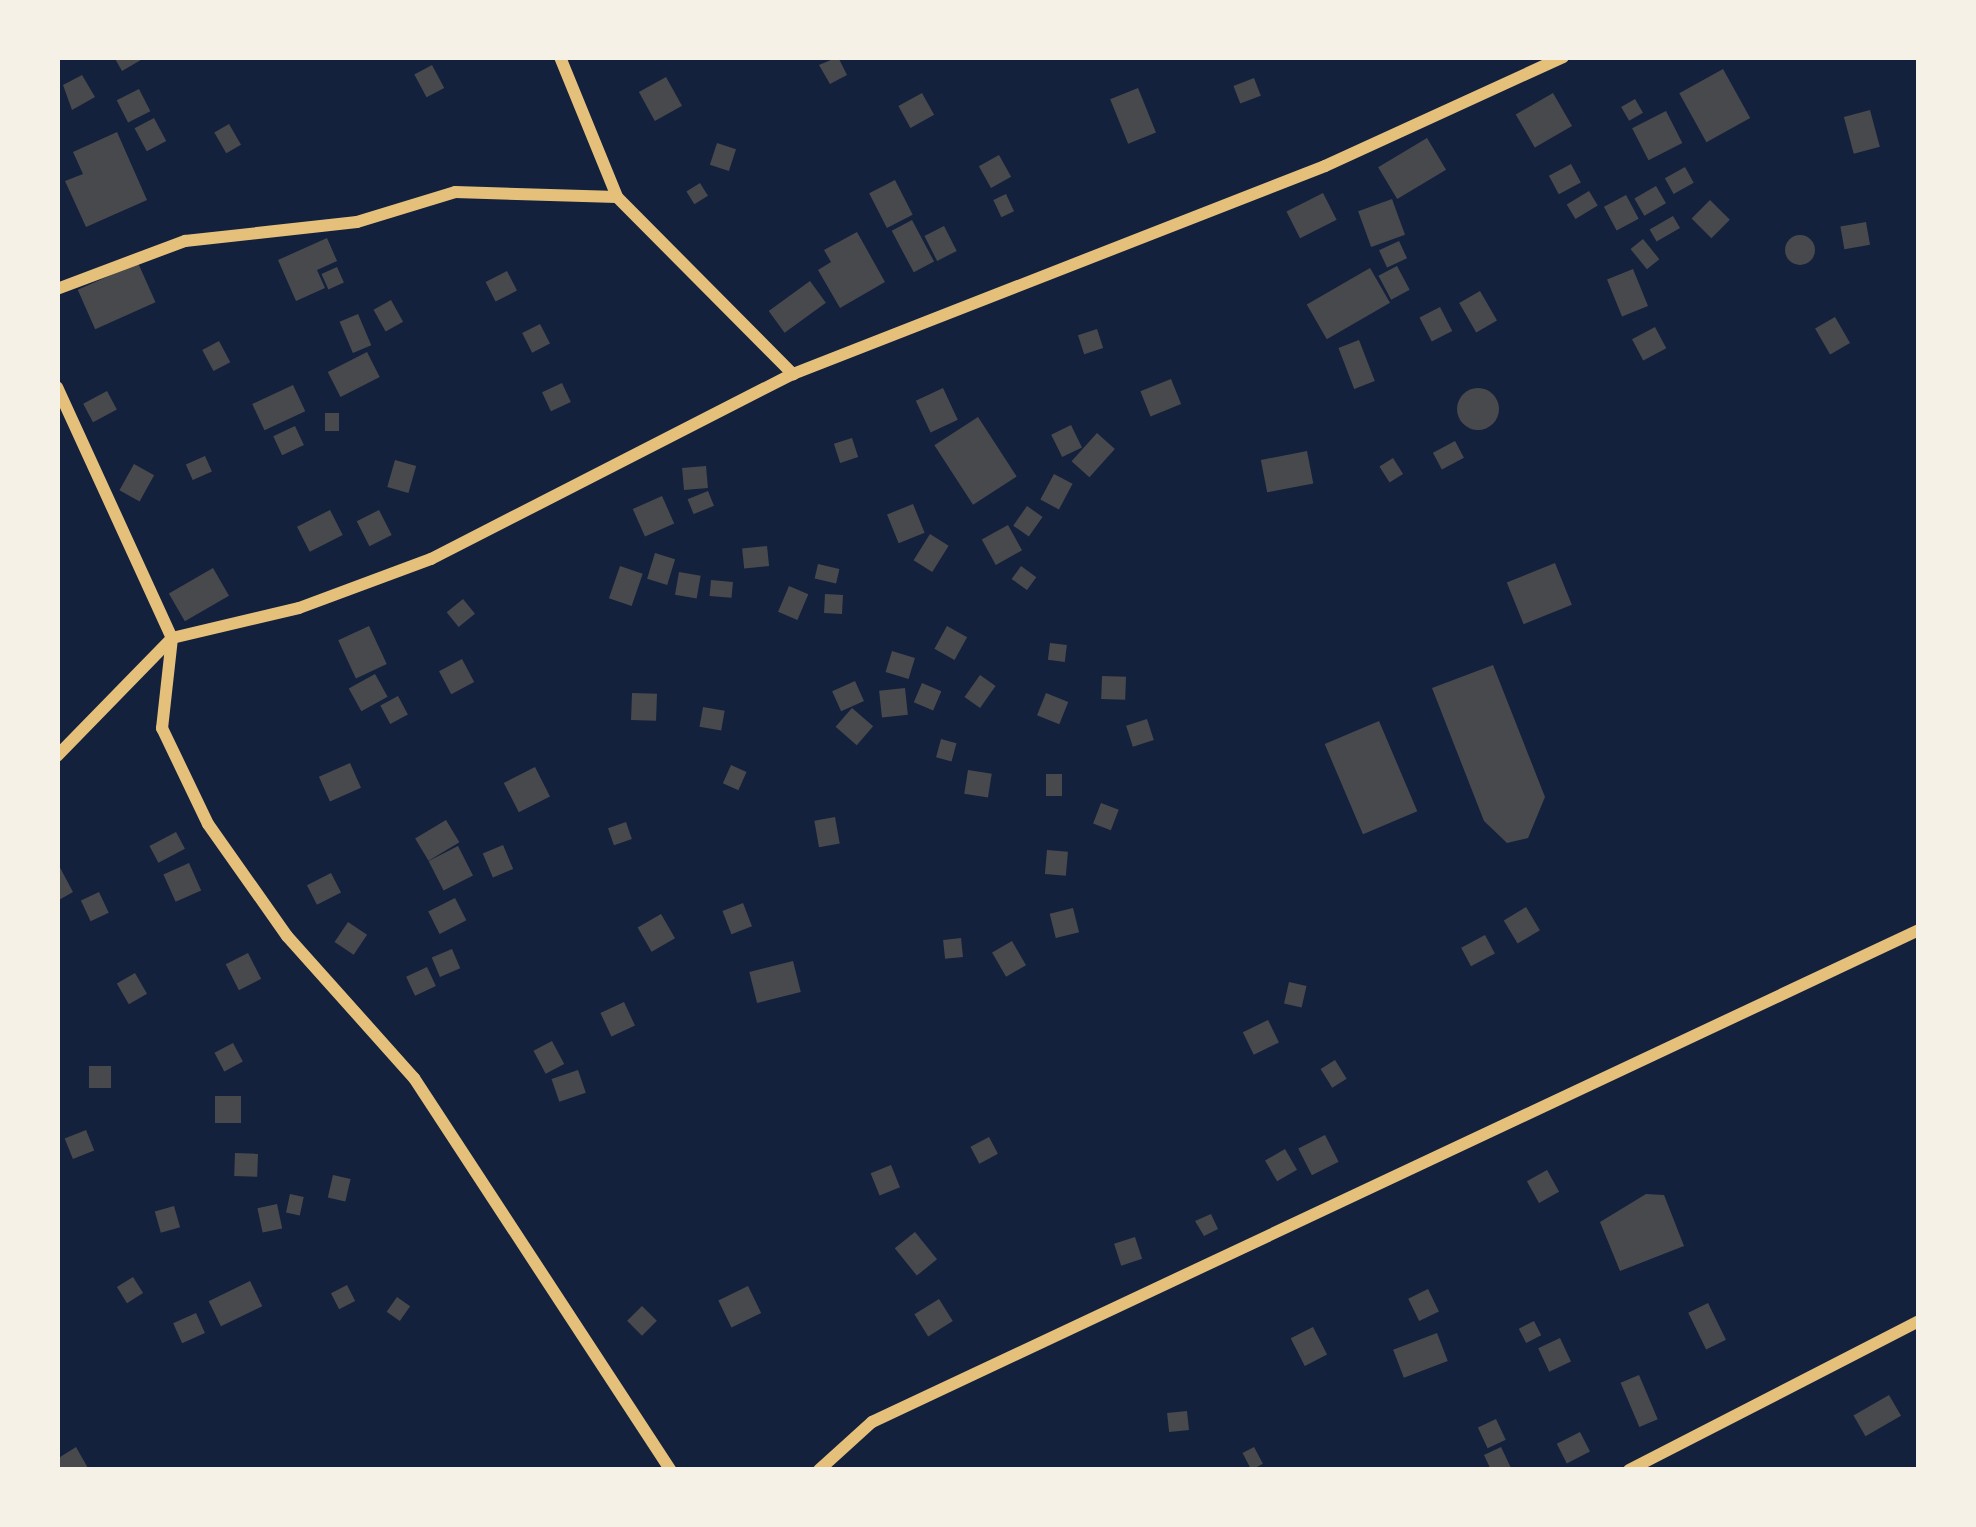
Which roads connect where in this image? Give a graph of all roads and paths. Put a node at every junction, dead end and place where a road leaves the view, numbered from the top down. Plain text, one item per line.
1 (560, 57) edge
2 (1563, 57) edge
3 (617, 197) junction
4 (57, 289) edge
5 (793, 374) junction
6 (58, 392) edge
7 (172, 638) junction
8 (57, 756) edge
9 (1919, 930) edge
10 (1919, 1322) edge
11 (671, 1470) edge
12 (819, 1470) edge
13 (1629, 1470) edge

1 - 3 street
2 - 5 street
3 - 4 street
3 - 5 street
5 - 7 street
6 - 7 street
7 - 8 street
7 - 11 street
9 - 12 street
10 - 13 street

